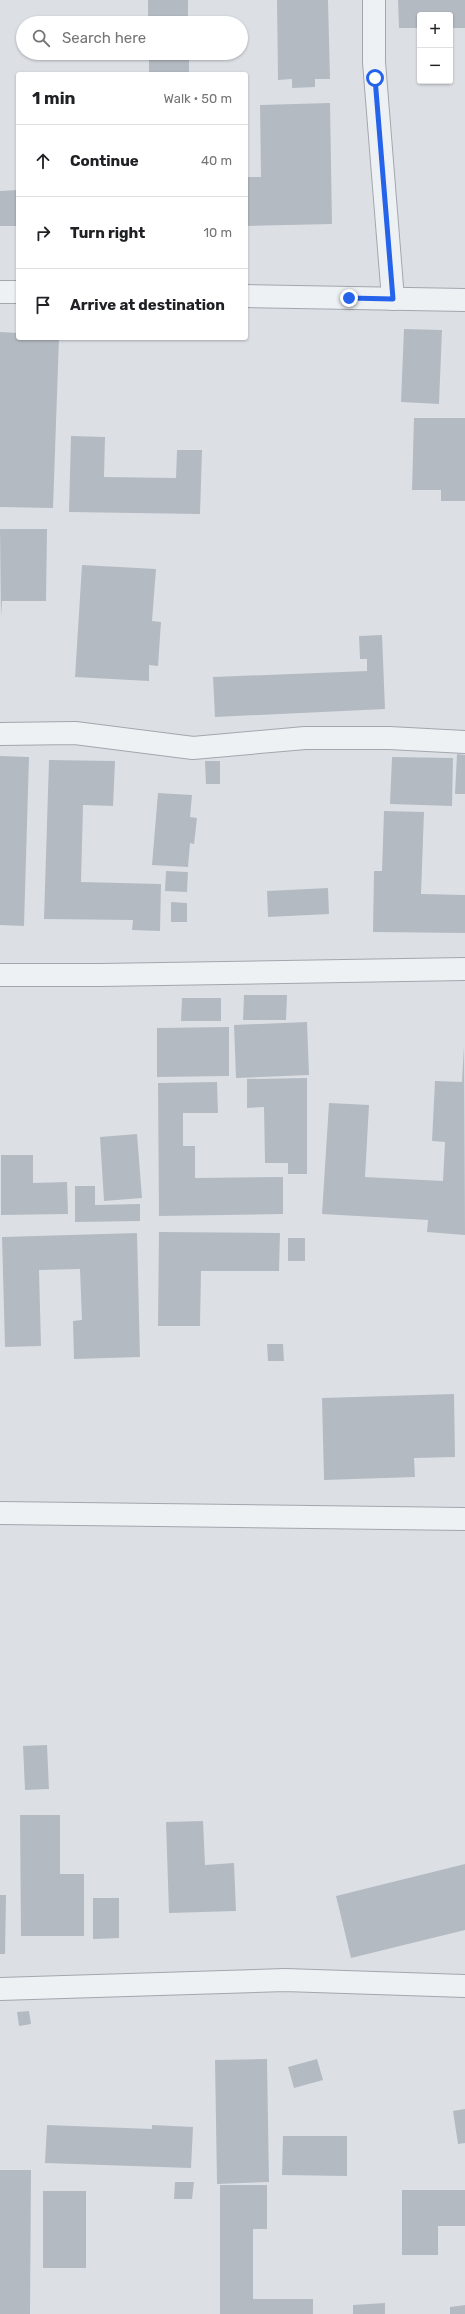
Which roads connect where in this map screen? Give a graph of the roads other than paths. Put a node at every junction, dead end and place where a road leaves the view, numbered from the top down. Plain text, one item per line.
1 (374, 0) edge
2 (0, 292) edge
3 (16, 292) edge
4 (248, 296) edge
5 (393, 299) junction
6 (465, 300) edge
7 (0, 734) edge
8 (465, 742) edge
9 (465, 969) edge
10 (0, 975) edge
11 (0, 1513) edge
12 (465, 1519) edge
13 (465, 1986) edge
14 (0, 1989) edge

1 - 5 street
2 - 3 street
4 - 5 street
5 - 6 street
7 - 8 street
9 - 10 street
11 - 12 street
13 - 14 street

